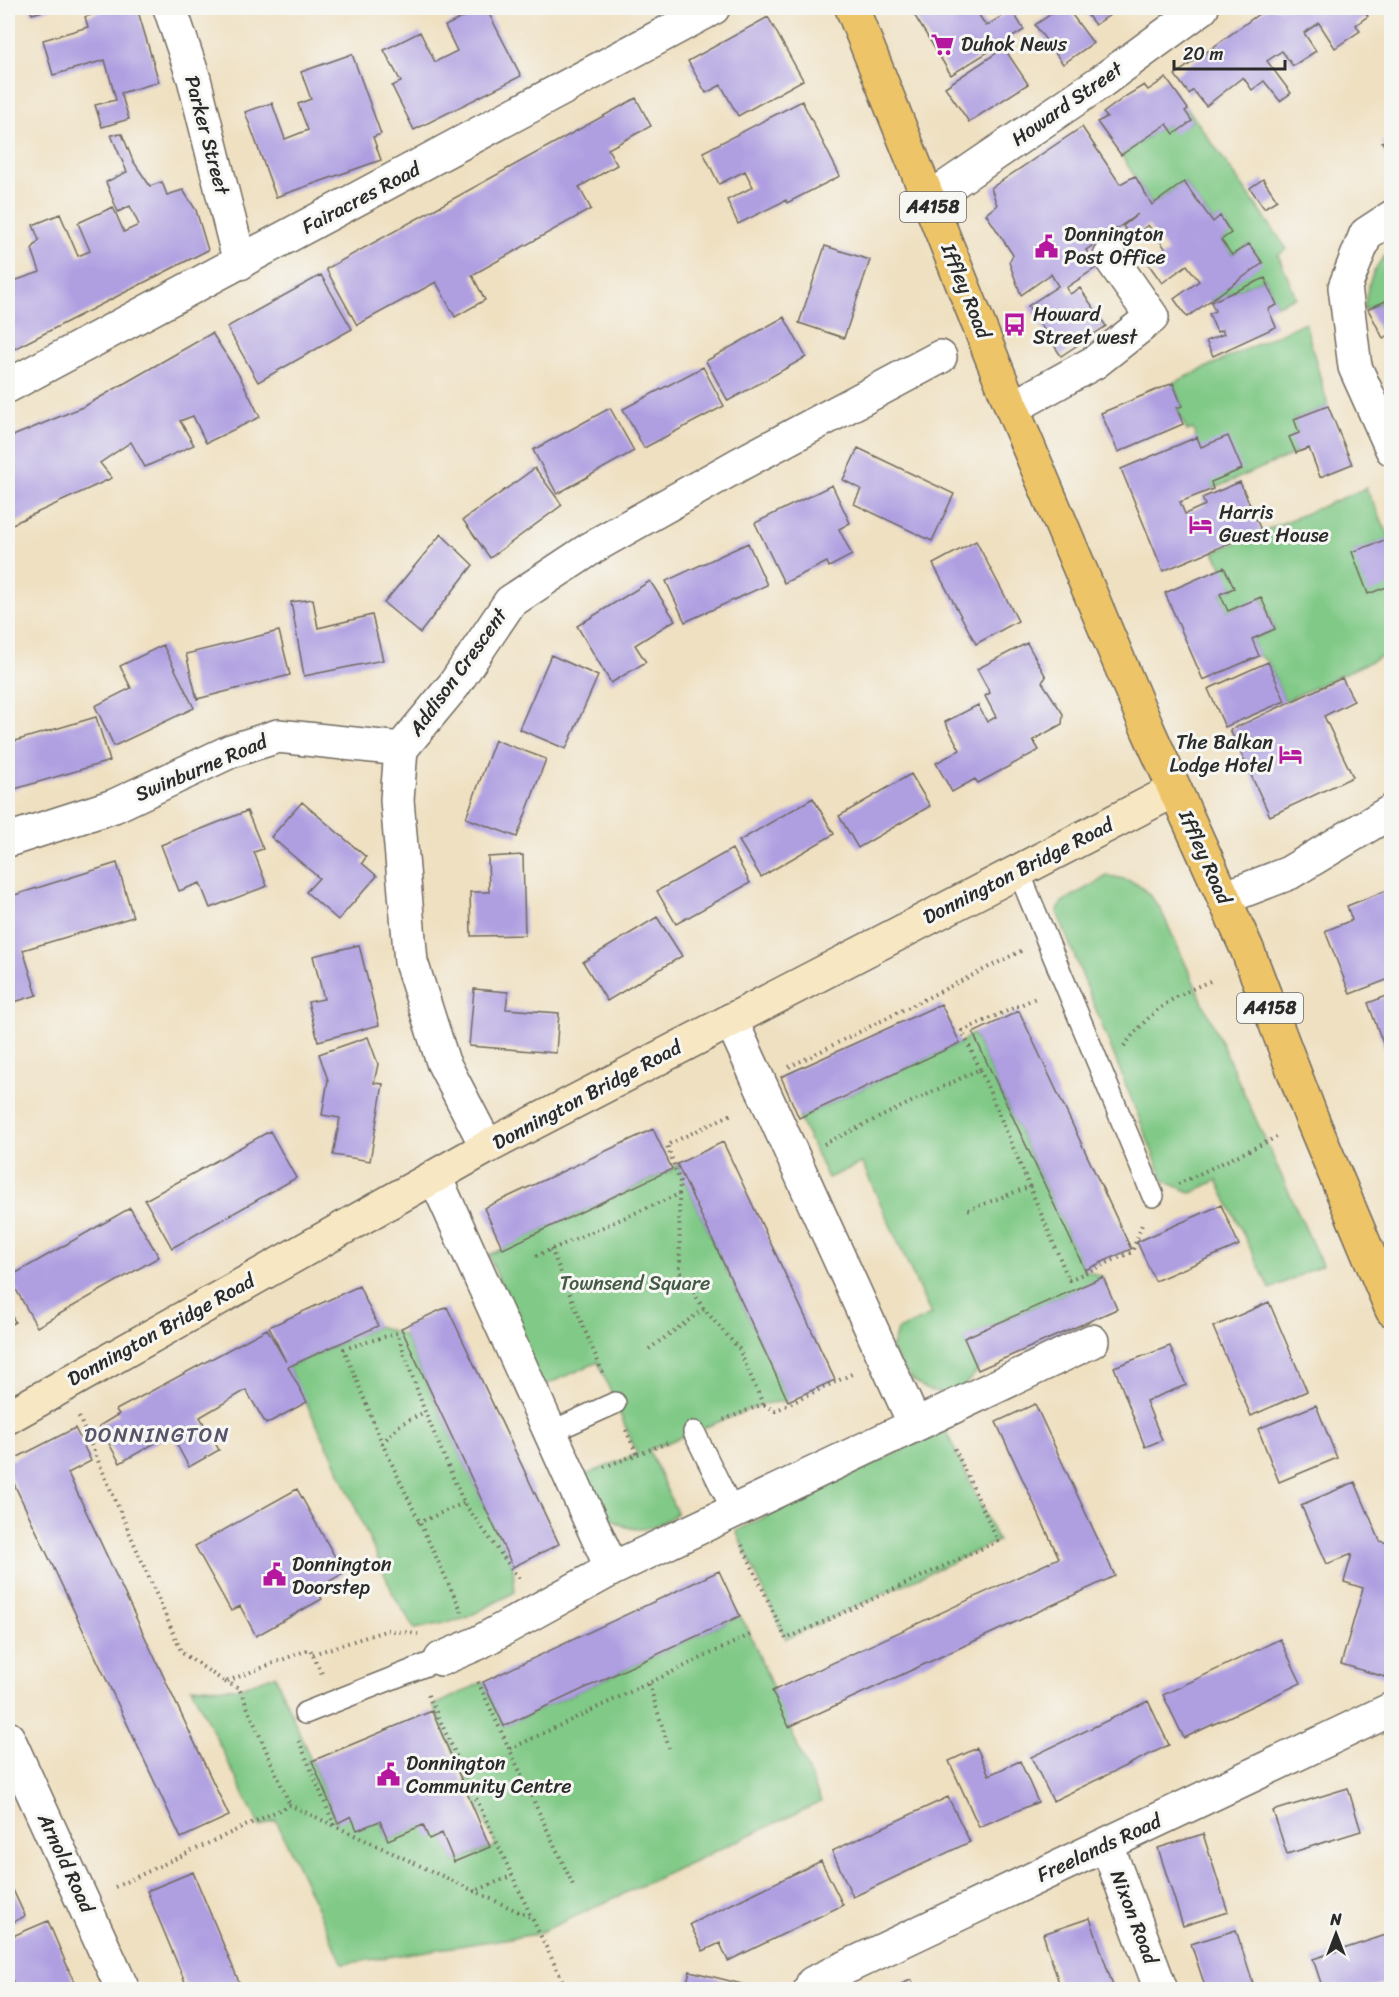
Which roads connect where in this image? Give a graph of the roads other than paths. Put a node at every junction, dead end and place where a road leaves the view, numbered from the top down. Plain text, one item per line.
1 (170, 8) edge
2 (713, 8) edge
3 (852, 8) edge
4 (1202, 8) edge
5 (929, 199) junction
6 (1392, 217) edge
7 (1110, 257) dead end
8 (240, 263) junction
9 (940, 357) dead end
10 (8, 386) edge
11 (1012, 408) junction
12 (1392, 449) edge
13 (400, 749) junction
14 (1175, 790) junction
15 (1392, 811) edge
16 (8, 840) edge
17 (1018, 870) junction
18 (1224, 898) junction
19 (731, 1020) junction
20 (487, 1147) junction
21 (435, 1177) junction
22 (1153, 1196) road end
23 (1392, 1310) edge
24 (1092, 1341) dead end
25 (615, 1403) road end
26 (8, 1417) edge
27 (927, 1420) junction
28 (551, 1432) junction
29 (694, 1432) road end
30 (731, 1513) junction
31 (612, 1569) junction
32 (426, 1655) joint
33 (1392, 1708) edge
34 (305, 1713) road end
35 (8, 1738) edge
36 (1107, 1845) junction
37 (123, 1989) edge
38 (810, 1989) edge
39 (1161, 1989) edge

1 - 8 street, Parker Street
2 - 8 street, Fairacres Road
3 - 5 main road, Iffley Road / A4158
4 - 5 street, Howard Street
5 - 11 main road, Iffley Road / A4158
6 - 12 street
7 - 11 street
8 - 10 street, Fairacres Road
9 - 13 street, Addison Crescent
11 - 14 main road, Iffley Road / A4158
13 - 16 street, Swinburne Road
13 - 20 street, Addison Crescent
14 - 17 main road, Donnington Bridge Road
14 - 18 main road, Iffley Road / A4158
15 - 18 street
17 - 19 main road, Donnington Bridge Road
17 - 22 lane
18 - 23 main road, Iffley Road / A4158
19 - 20 main road, Donnington Bridge Road
19 - 27 street
20 - 21 main road, Donnington Bridge Road
21 - 26 main road, Donnington Bridge Road
21 - 28 street
24 - 27 street
25 - 28 lane
27 - 30 street
28 - 31 street
29 - 30 lane
30 - 31 street
31 - 32 street
32 - 34 lane
33 - 36 street, Freelands Road
35 - 37 street, Arnold Road
36 - 38 street, Freelands Road
36 - 39 street, Nixon Road

